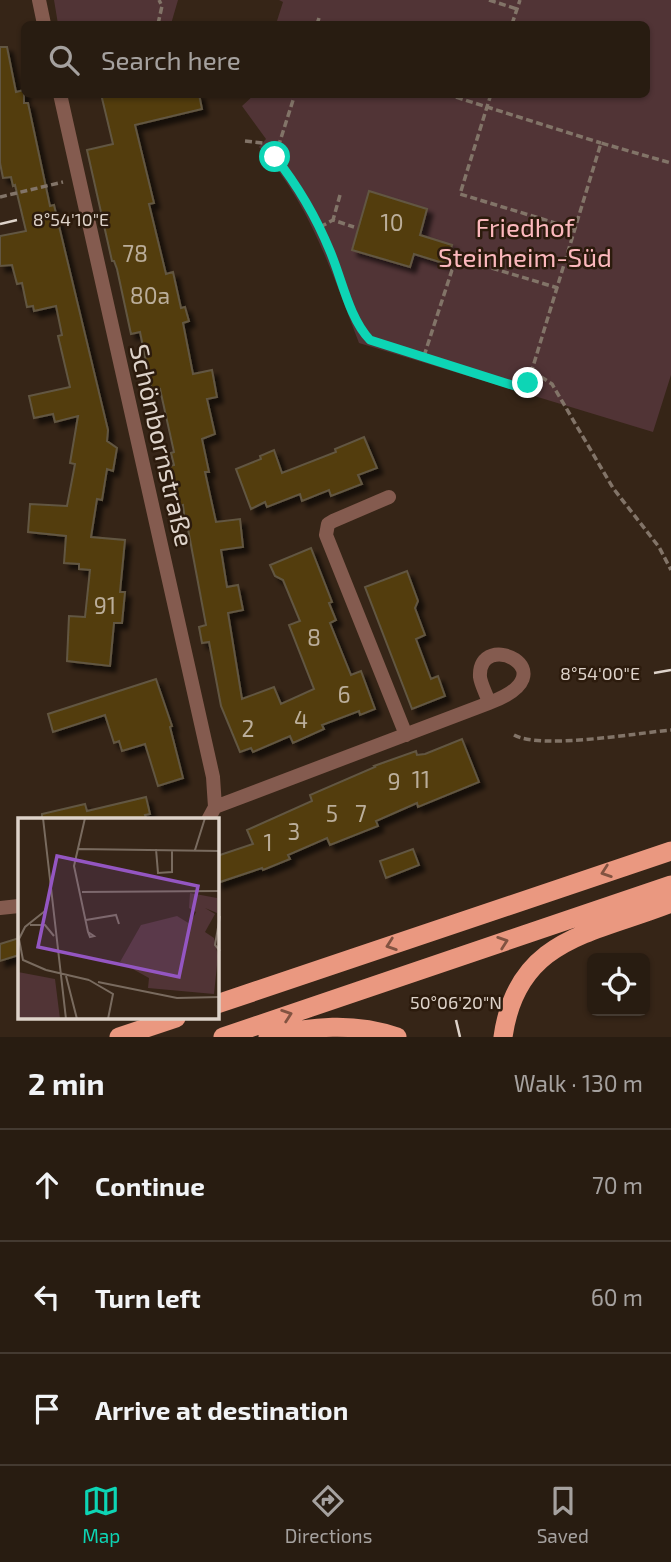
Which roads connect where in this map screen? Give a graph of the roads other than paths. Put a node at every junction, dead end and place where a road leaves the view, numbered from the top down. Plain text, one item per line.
1 (39, 0) edge
2 (43, 21) edge
3 (61, 98) edge
4 (389, 497) dead end
5 (489, 703) dead end
6 (405, 735) junction
7 (212, 814) edge
8 (671, 850) edge
9 (671, 885) edge
10 (671, 903) edge
11 (18, 906) edge
12 (0, 908) edge
13 (219, 1003) edge
14 (170, 1020) edge
15 (119, 1037) edge
16 (223, 1037) edge
17 (268, 1037) edge
18 (397, 1037) edge
19 (503, 1037) edge

1 - 2 street
3 - 7 street, Schönbornstraße
4 - 6 street
5 - 6 street
6 - 7 street
8 -> 13 highway
16 -> 9 highway
10 - 19 highway
11 - 12 street
14 - 15 highway
17 - 18 highway

